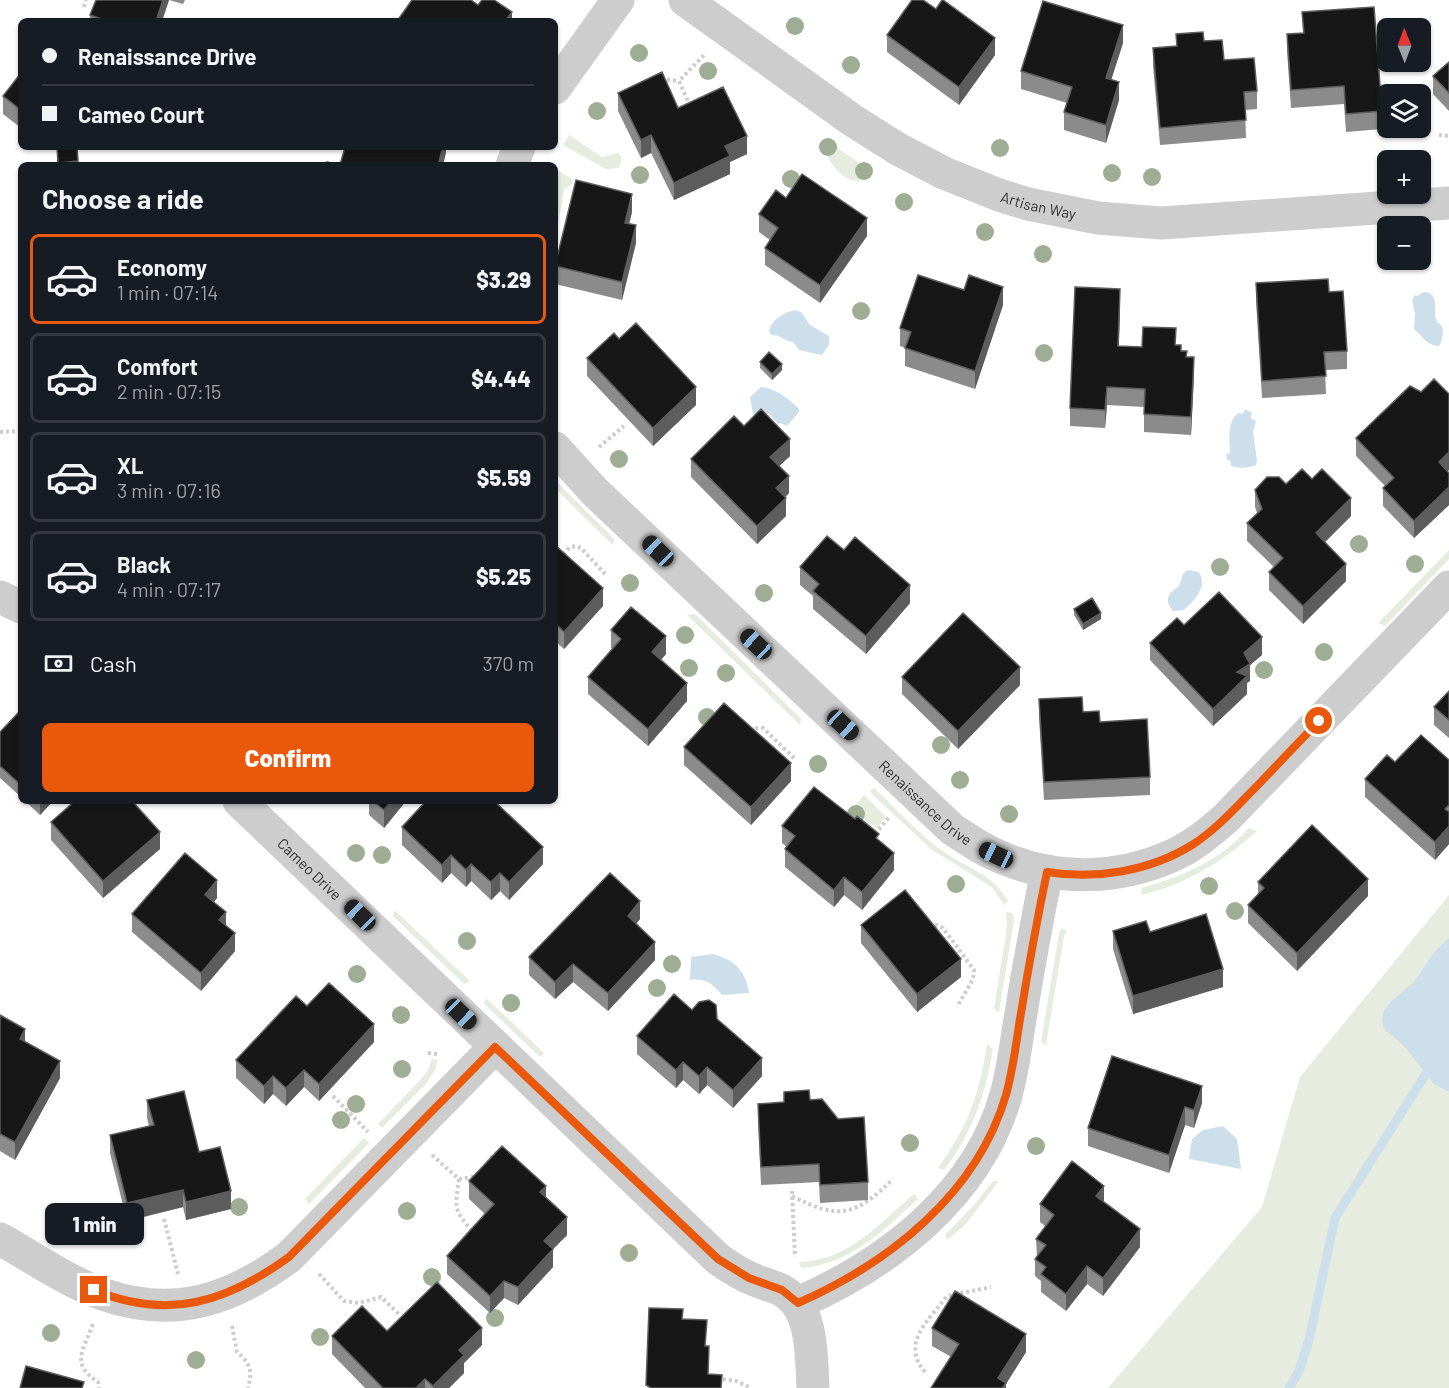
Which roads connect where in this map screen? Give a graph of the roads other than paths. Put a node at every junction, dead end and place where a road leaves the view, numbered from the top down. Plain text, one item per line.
1 (618, 0) edge
2 (685, 0) edge
3 (558, 84) edge
4 (1449, 203) edge
5 (558, 451) edge
6 (1449, 587) edge
7 (0, 597) edge
8 (18, 606) edge
9 (242, 804) edge
10 (1047, 872) junction
11 (495, 1047) junction
12 (0, 1239) edge
13 (798, 1303) junction
14 (813, 1388) edge

1 - 3 street
2 - 4 street, Artisan Way
5 - 10 street, Renaissance Drive
6 - 10 street, Renaissance Drive
7 - 8 street
9 - 11 street, Cameo Drive
10 - 13 street
11 - 12 street
11 - 13 street, Cameo Drive
13 - 14 street

